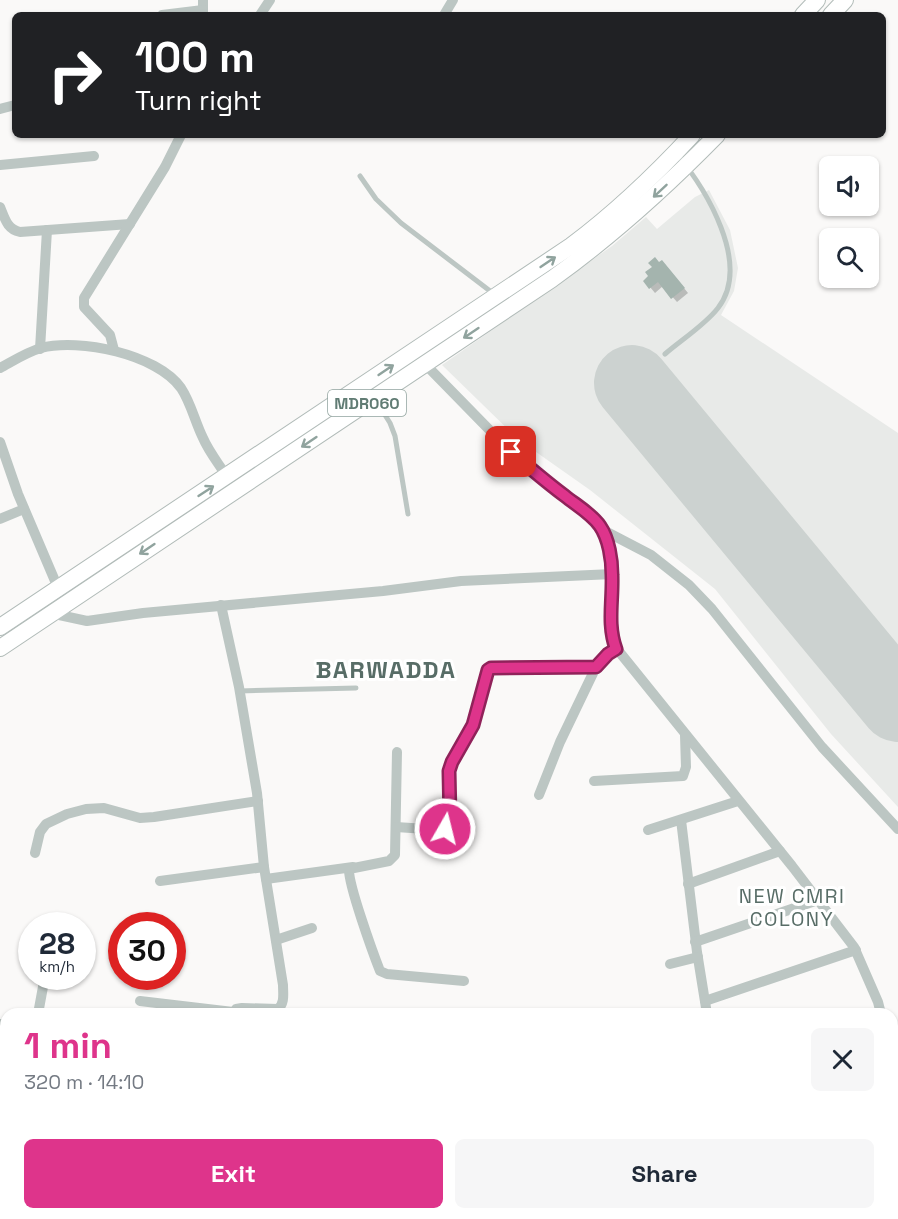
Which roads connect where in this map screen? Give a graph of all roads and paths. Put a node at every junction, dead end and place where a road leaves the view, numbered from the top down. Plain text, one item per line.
1 (817, 0) edge
2 (845, 0) edge
3 (203, 8) edge
4 (180, 12) edge
5 (806, 12) edge
6 (834, 12) edge
7 (180, 138) edge
8 (692, 138) edge
9 (712, 138) edge
10 (94, 156) dead end
11 (681, 159) junction
12 (0, 165) edge
13 (360, 176) dead end
14 (0, 207) edge
15 (130, 224) junction
16 (47, 230) junction
17 (501, 303) junction
18 (40, 348) junction
19 (114, 350) junction
20 (665, 354) dead end
21 (425, 364) junction
22 (0, 368) edge
23 (375, 398) junction
24 (0, 442) edge
25 (227, 477) junction
26 (24, 509) junction
27 (408, 514) dead end
28 (0, 519) edge
29 (603, 530) junction
30 (613, 574) junction
31 (57, 588) junction
32 (221, 605) junction
33 (50, 613) junction
34 (0, 627) edge
35 (0, 648) edge
36 (616, 649) junction
37 (596, 667) junction
38 (356, 688) dead end
39 (239, 691) junction
40 (685, 735) junction
41 (397, 752) dead end
42 (594, 781) dead end
43 (539, 795) dead end
44 (258, 801) junction
45 (738, 801) junction
46 (681, 820) junction
47 (396, 827) junction
48 (898, 829) edge
49 (648, 830) dead end
50 (780, 851) junction
51 (35, 853) dead end
52 (264, 867) junction
53 (353, 867) junction
54 (266, 879) junction
55 (160, 881) dead end
56 (688, 884) junction
57 (818, 900) junction
58 (312, 928) dead end
59 (276, 940) junction
60 (695, 942) junction
61 (856, 950) junction
62 (698, 957) junction
63 (670, 964) dead end
64 (465, 981) dead end
65 (42, 990) edge
66 (140, 1001) dead end
67 (705, 1001) junction
68 (39, 1008) edge
69 (194, 1008) edge
70 (279, 1008) edge
71 (706, 1008) edge
72 (880, 1008) edge

1 - 5 main road
2 - 6 main road
3 - 4 street
7 - 15 street
8 - 11 main road, MDR060
9 - 11 main road, MDR060
10 - 12 street
11 - 17 main road, MDR060
11 - 20 lane
13 - 17 lane
14 - 16 street
15 - 16 street
15 - 19 street
16 - 18 street
17 -> 21 main road, MDR060
25 -> 17 main road, MDR060
18 - 19 street
18 - 22 street
19 - 25 street
21 - 23 main road, MDR060
21 - 29 street
23 - 27 lane
23 -> 33 main road, MDR060
24 - 26 street
31 -> 25 main road, MDR060
26 - 28 street
26 - 31 street
29 - 30 street
29 - 48 street
30 - 32 street
30 - 36 street
31 - 34 main road, MDR060
32 - 33 street
32 - 39 street
33 - 35 main road, MDR060
36 - 37 street
36 - 40 street
37 - 43 street
37 - 47 street
38 - 39 lane
39 - 44 street
40 - 42 street
40 - 45 street
41 - 47 street
44 - 51 street
44 - 52 street
45 - 46 street
45 - 50 street
46 - 49 street
46 - 56 street
47 - 53 street
50 - 56 street
50 - 57 street
52 - 54 street
52 - 55 street
53 - 54 street
53 - 64 street
54 - 59 street
56 - 60 street
57 - 60 street
57 - 61 street
58 - 59 street
59 - 70 street
60 - 62 street
61 - 67 street
61 - 72 street
62 - 63 street
62 - 67 street
65 - 68 street
66 - 69 street
67 - 71 street

